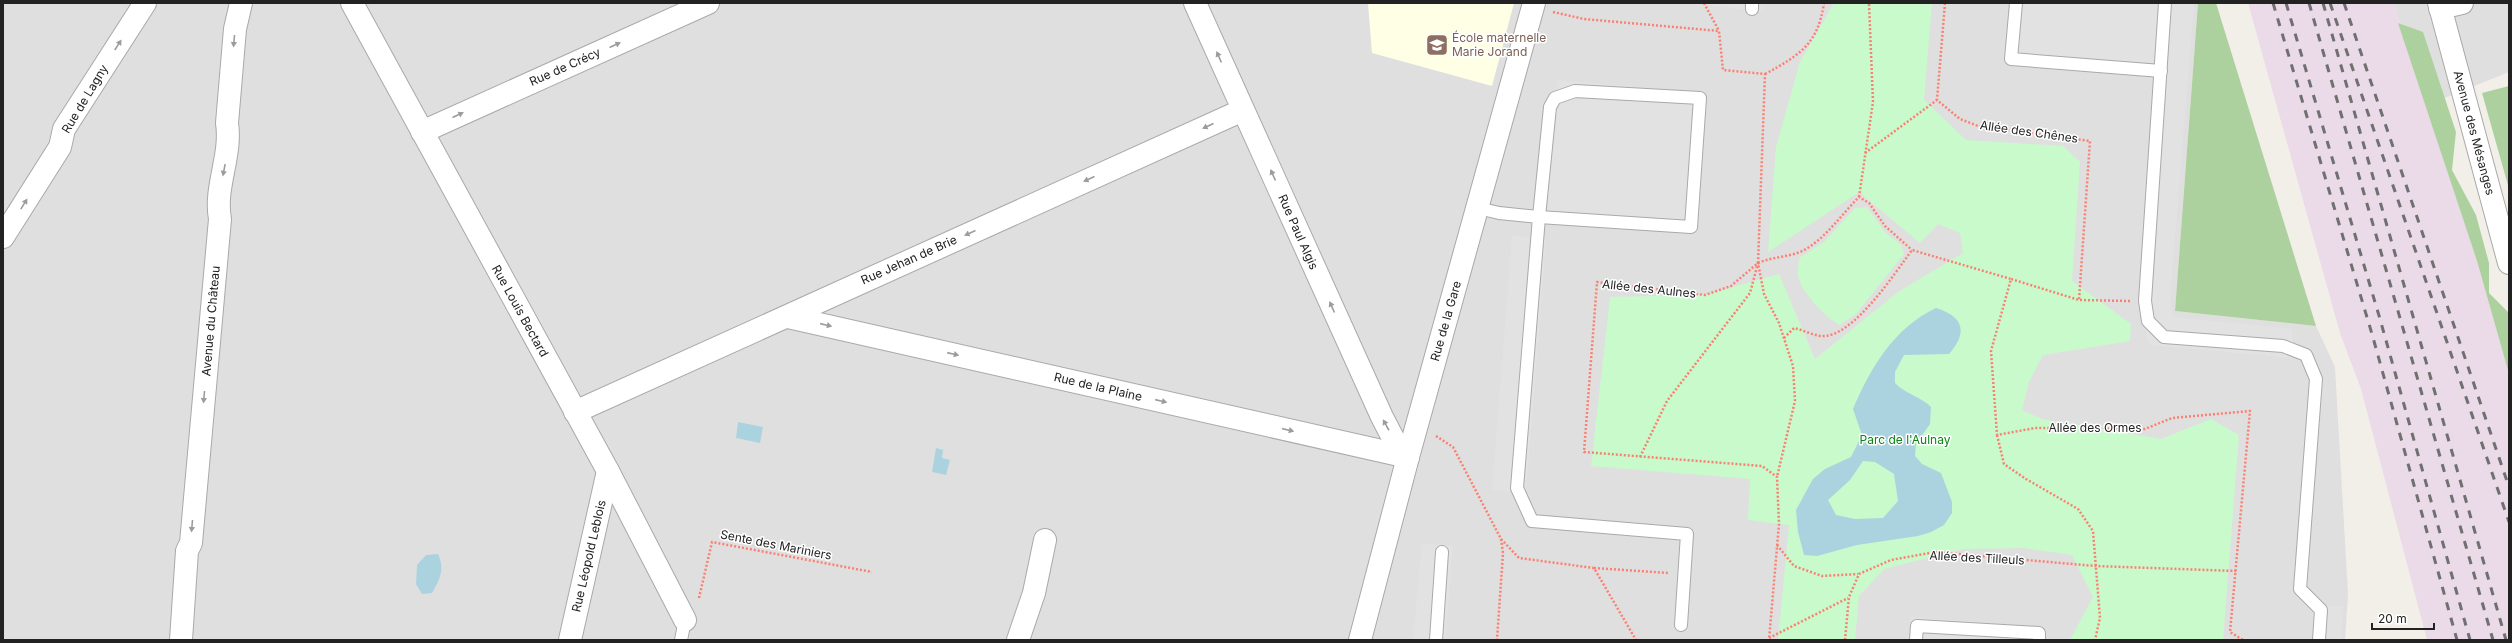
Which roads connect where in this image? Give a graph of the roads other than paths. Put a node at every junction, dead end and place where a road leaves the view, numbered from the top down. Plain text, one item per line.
1 (145, 3) edge
2 (241, 3) edge
3 (352, 3) edge
4 (708, 3) edge
5 (1195, 3) edge
6 (2016, 3) edge
7 (2165, 3) edge
8 (2462, 3) edge
9 (2440, 6) edge
10 (1543, 7) edge
11 (2161, 71) junction
12 (1243, 110) junction
13 (422, 132) junction
14 (1478, 208) junction
15 (1539, 217) junction
16 (3, 237) edge
17 (2509, 263) edge
18 (788, 316) junction
19 (575, 412) junction
20 (1408, 457) junction
21 (608, 471) junction
22 (1045, 540) dead end
23 (1442, 552) dead end
24 (1681, 625) dead end
25 (683, 630) edge
26 (181, 640) edge
27 (570, 640) edge
28 (1018, 640) edge
29 (1360, 640) edge
30 (1436, 640) edge
31 (1916, 640) edge
32 (2039, 640) edge
33 (2319, 640) edge

16 -> 1 street, Rue de Lagny
2 -> 26 street, Avenue du Château
3 - 13 street, Rue Louis Bectard
13 -> 4 street, Rue de Crécy
12 -> 5 street, Rue Paul Algis
6 - 11 lane
7 - 11 lane
8 - 9 street
9 - 17 street, Avenue des Mésanges
10 - 14 street, Rue de la Gare
11 - 33 lane
12 -> 18 street, Rue Jehan de Brie
20 -> 12 street, Rue Paul Algis
13 - 19 street, Rue Louis Bectard
14 - 15 lane
14 - 20 street, Rue de la Gare
15 - 15 lane
15 - 24 lane
18 - 19 street, Rue Jehan de Brie
18 -> 20 street, Rue de la Plaine
19 - 21 street, Rue Louis Bectard
20 - 29 street, Rue de la Gare
21 - 25 street, Rue Louis Bectard
21 - 27 street, Rue Léopold Leblois
22 - 28 street
23 - 30 lane
31 - 32 lane

